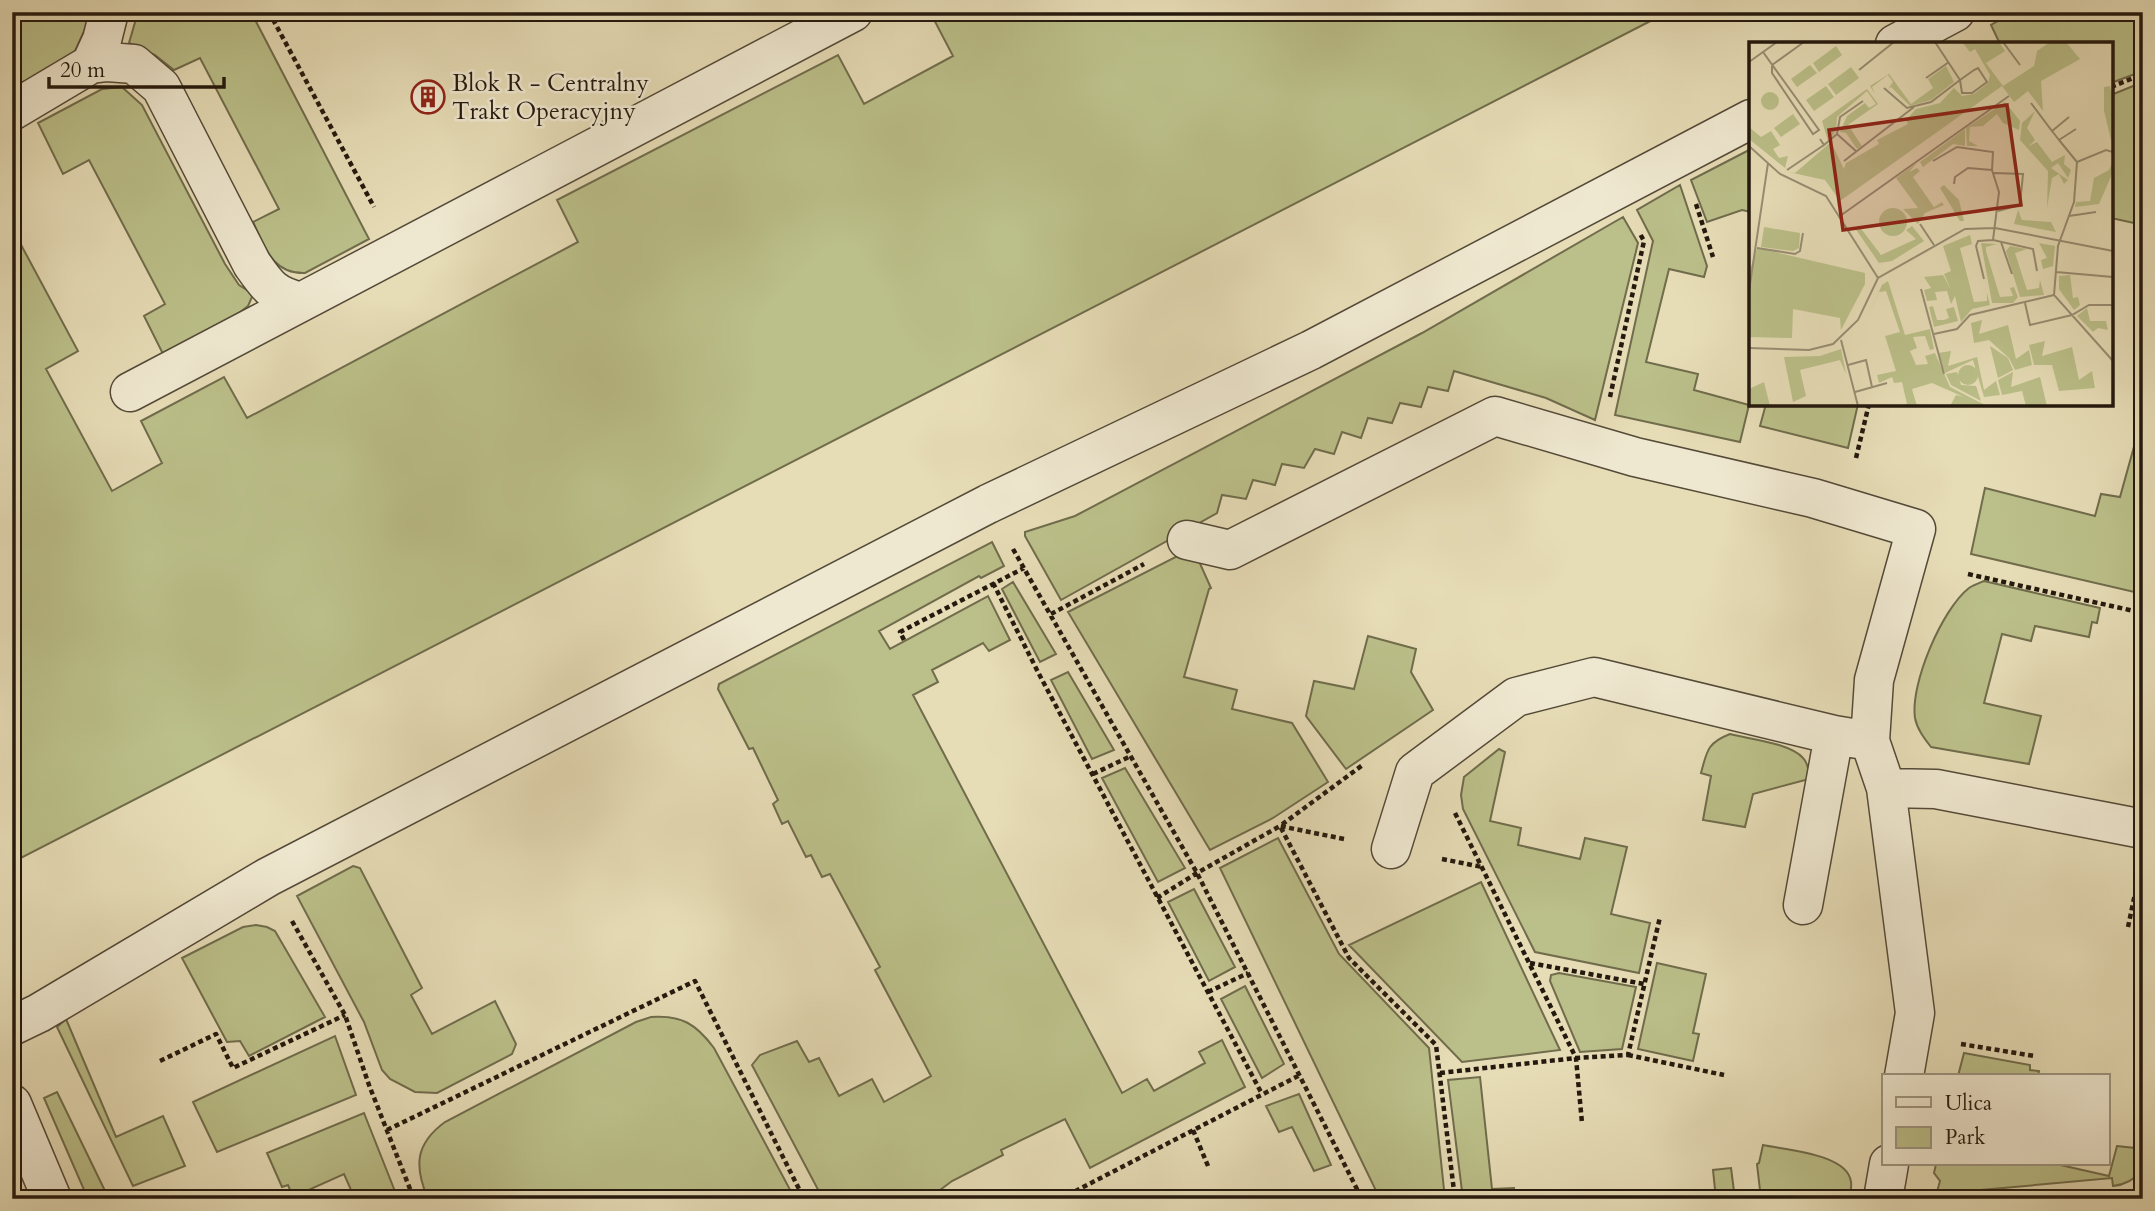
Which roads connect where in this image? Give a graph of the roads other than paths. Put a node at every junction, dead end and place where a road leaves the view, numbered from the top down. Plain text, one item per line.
1 (109, 12) edge
2 (853, 12) edge
3 (1955, 12) edge
4 (1899, 42) edge
5 (91, 64) junction
6 (12, 111) edge
7 (1749, 120) edge
8 (301, 302) junction
9 (130, 392) dead end
10 (1187, 540) dead end
11 (1852, 738) junction
12 (1886, 788) junction
13 (2143, 829) edge
14 (1391, 849) dead end
15 (1803, 905) dead end
16 (12, 1026) edge
17 (1904, 1074) edge
18 (12, 1104) edge
19 (1889, 1166) edge
20 (52, 1199) edge
21 (1883, 1199) edge

1 - 5 street
2 - 8 street
3 - 4 street
5 - 6 street
5 - 8 street
7 - 16 street
8 - 9 street
10 - 11 street
11 - 12 street
11 - 14 street
11 - 15 street
12 - 13 street
12 - 17 street
18 - 20 street
19 - 21 street

